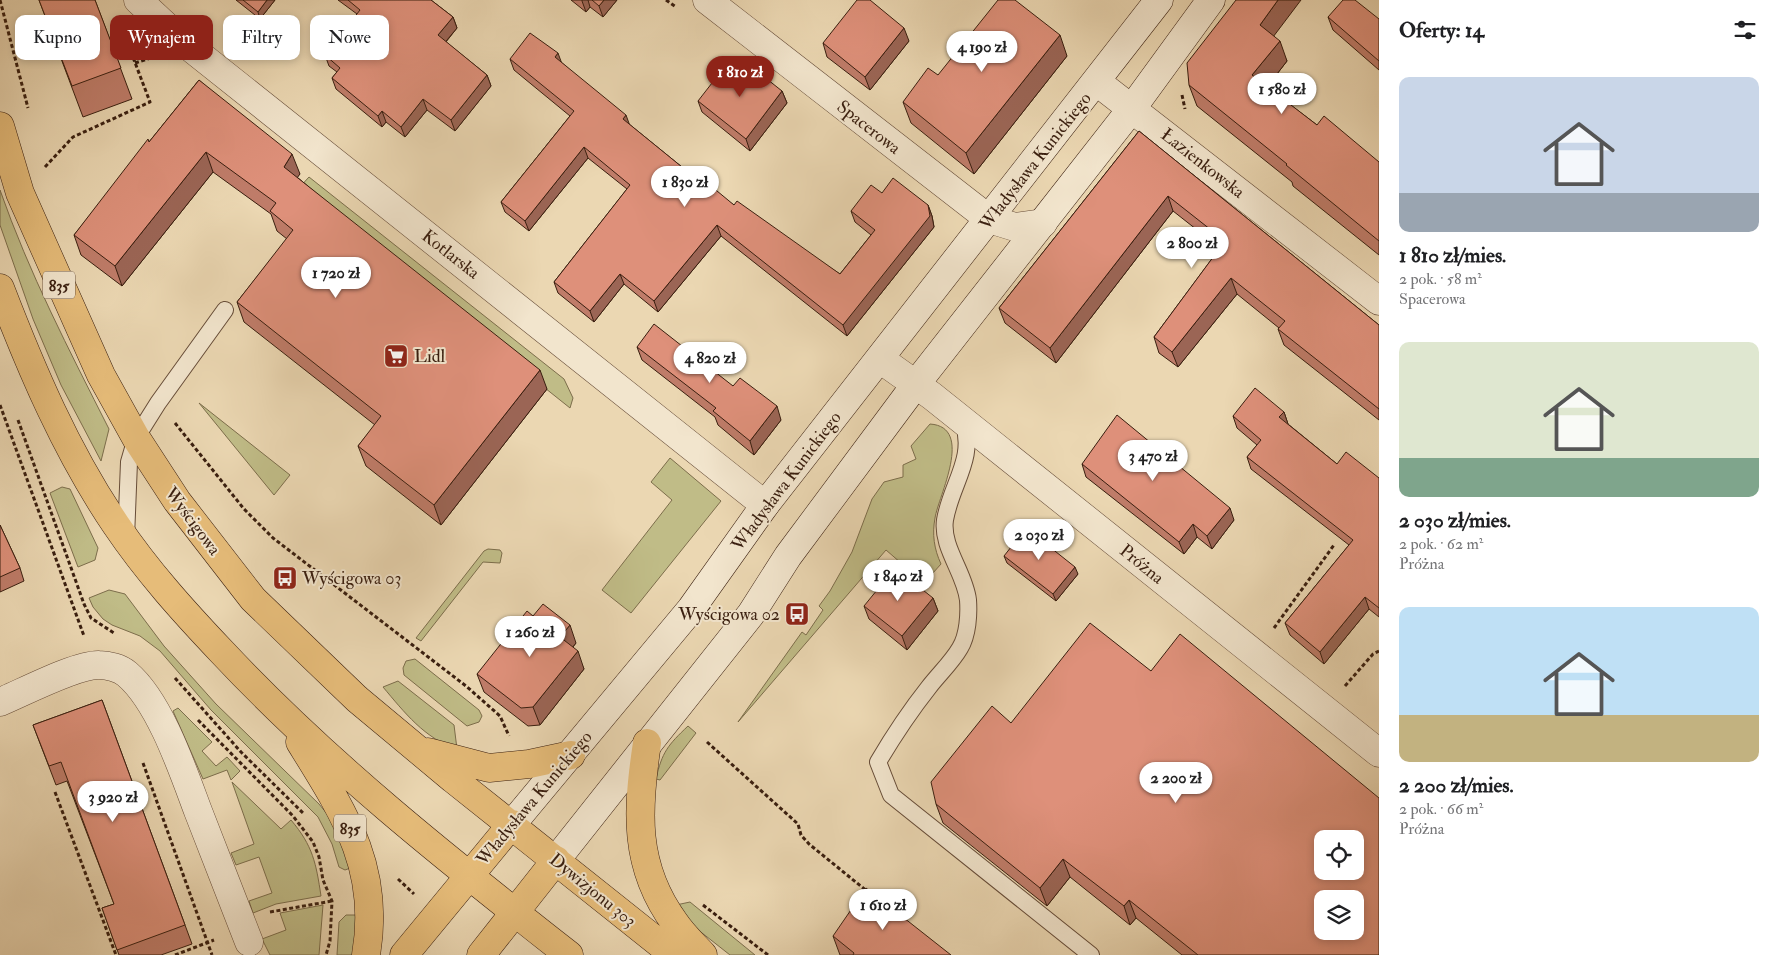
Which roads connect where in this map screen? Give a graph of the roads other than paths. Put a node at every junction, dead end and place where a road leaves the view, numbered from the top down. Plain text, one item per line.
1 (138, 0) edge
2 (707, 0) edge
3 (1159, 0) edge
4 (1211, 0) edge
5 (1097, 82) junction
6 (1133, 108) junction
7 (0, 126) edge
8 (989, 219) junction
9 (1043, 223) junction
10 (0, 288) edge
11 (1379, 301) edge
12 (225, 310) dead end
13 (880, 359) junction
14 (916, 384) junction
15 (962, 420) junction
16 (136, 438) junction
17 (765, 505) junction
18 (126, 540) junction
19 (0, 702) edge
20 (283, 715) junction
21 (647, 743) junction
22 (416, 748) junction
23 (1379, 753) edge
24 (571, 755) junction
25 (512, 824) junction
26 (556, 860) junction
27 (470, 876) junction
28 (515, 912) junction
29 (249, 942) dead end
30 (366, 955) edge
31 (404, 955) edge
32 (481, 955) edge
33 (569, 955) edge
34 (674, 955) edge
35 (703, 955) edge
36 (1091, 955) edge

1 - 17 street, Kotlarska
2 - 8 street, Spacerowa
3 - 5 street, Władysława Kunickiego
4 - 6 street
5 - 6 street, Łazienkowska
5 - 8 street, Władysława Kunickiego
6 - 9 street
6 - 11 street, Łazienkowska
7 - 16 main road, Wyścigowa / 835
8 - 9 street, Spacerowa
8 - 13 street, Władysława Kunickiego
9 - 14 street
10 - 18 main road, 835
12 - 16 lane
13 - 14 street, Próżna
13 - 17 street, Władysława Kunickiego
14 - 15 street, Próżna
14 - 21 street
15 - 23 street, Próżna
15 - 36 lane
16 - 18 lane
16 - 22 main road, Wyścigowa / 835
17 - 24 street, Władysława Kunickiego
18 - 20 main road, 835
19 - 29 street
20 - 27 main road, 835
20 - 30 main road, 835
21 - 26 street
21 - 35 main road
22 - 24 main road
22 - 25 main road, Wyścigowa / 835
24 - 25 street, Władysława Kunickiego
25 - 26 main road, Dywizjonu 303 / 835
25 - 27 main road, Władysława Kunickiego
26 - 28 main road
26 - 34 main road, Dywizjonu 303
27 - 28 main road
27 - 31 main road, Władysława Kunickiego
28 - 32 main road
28 - 33 main road

